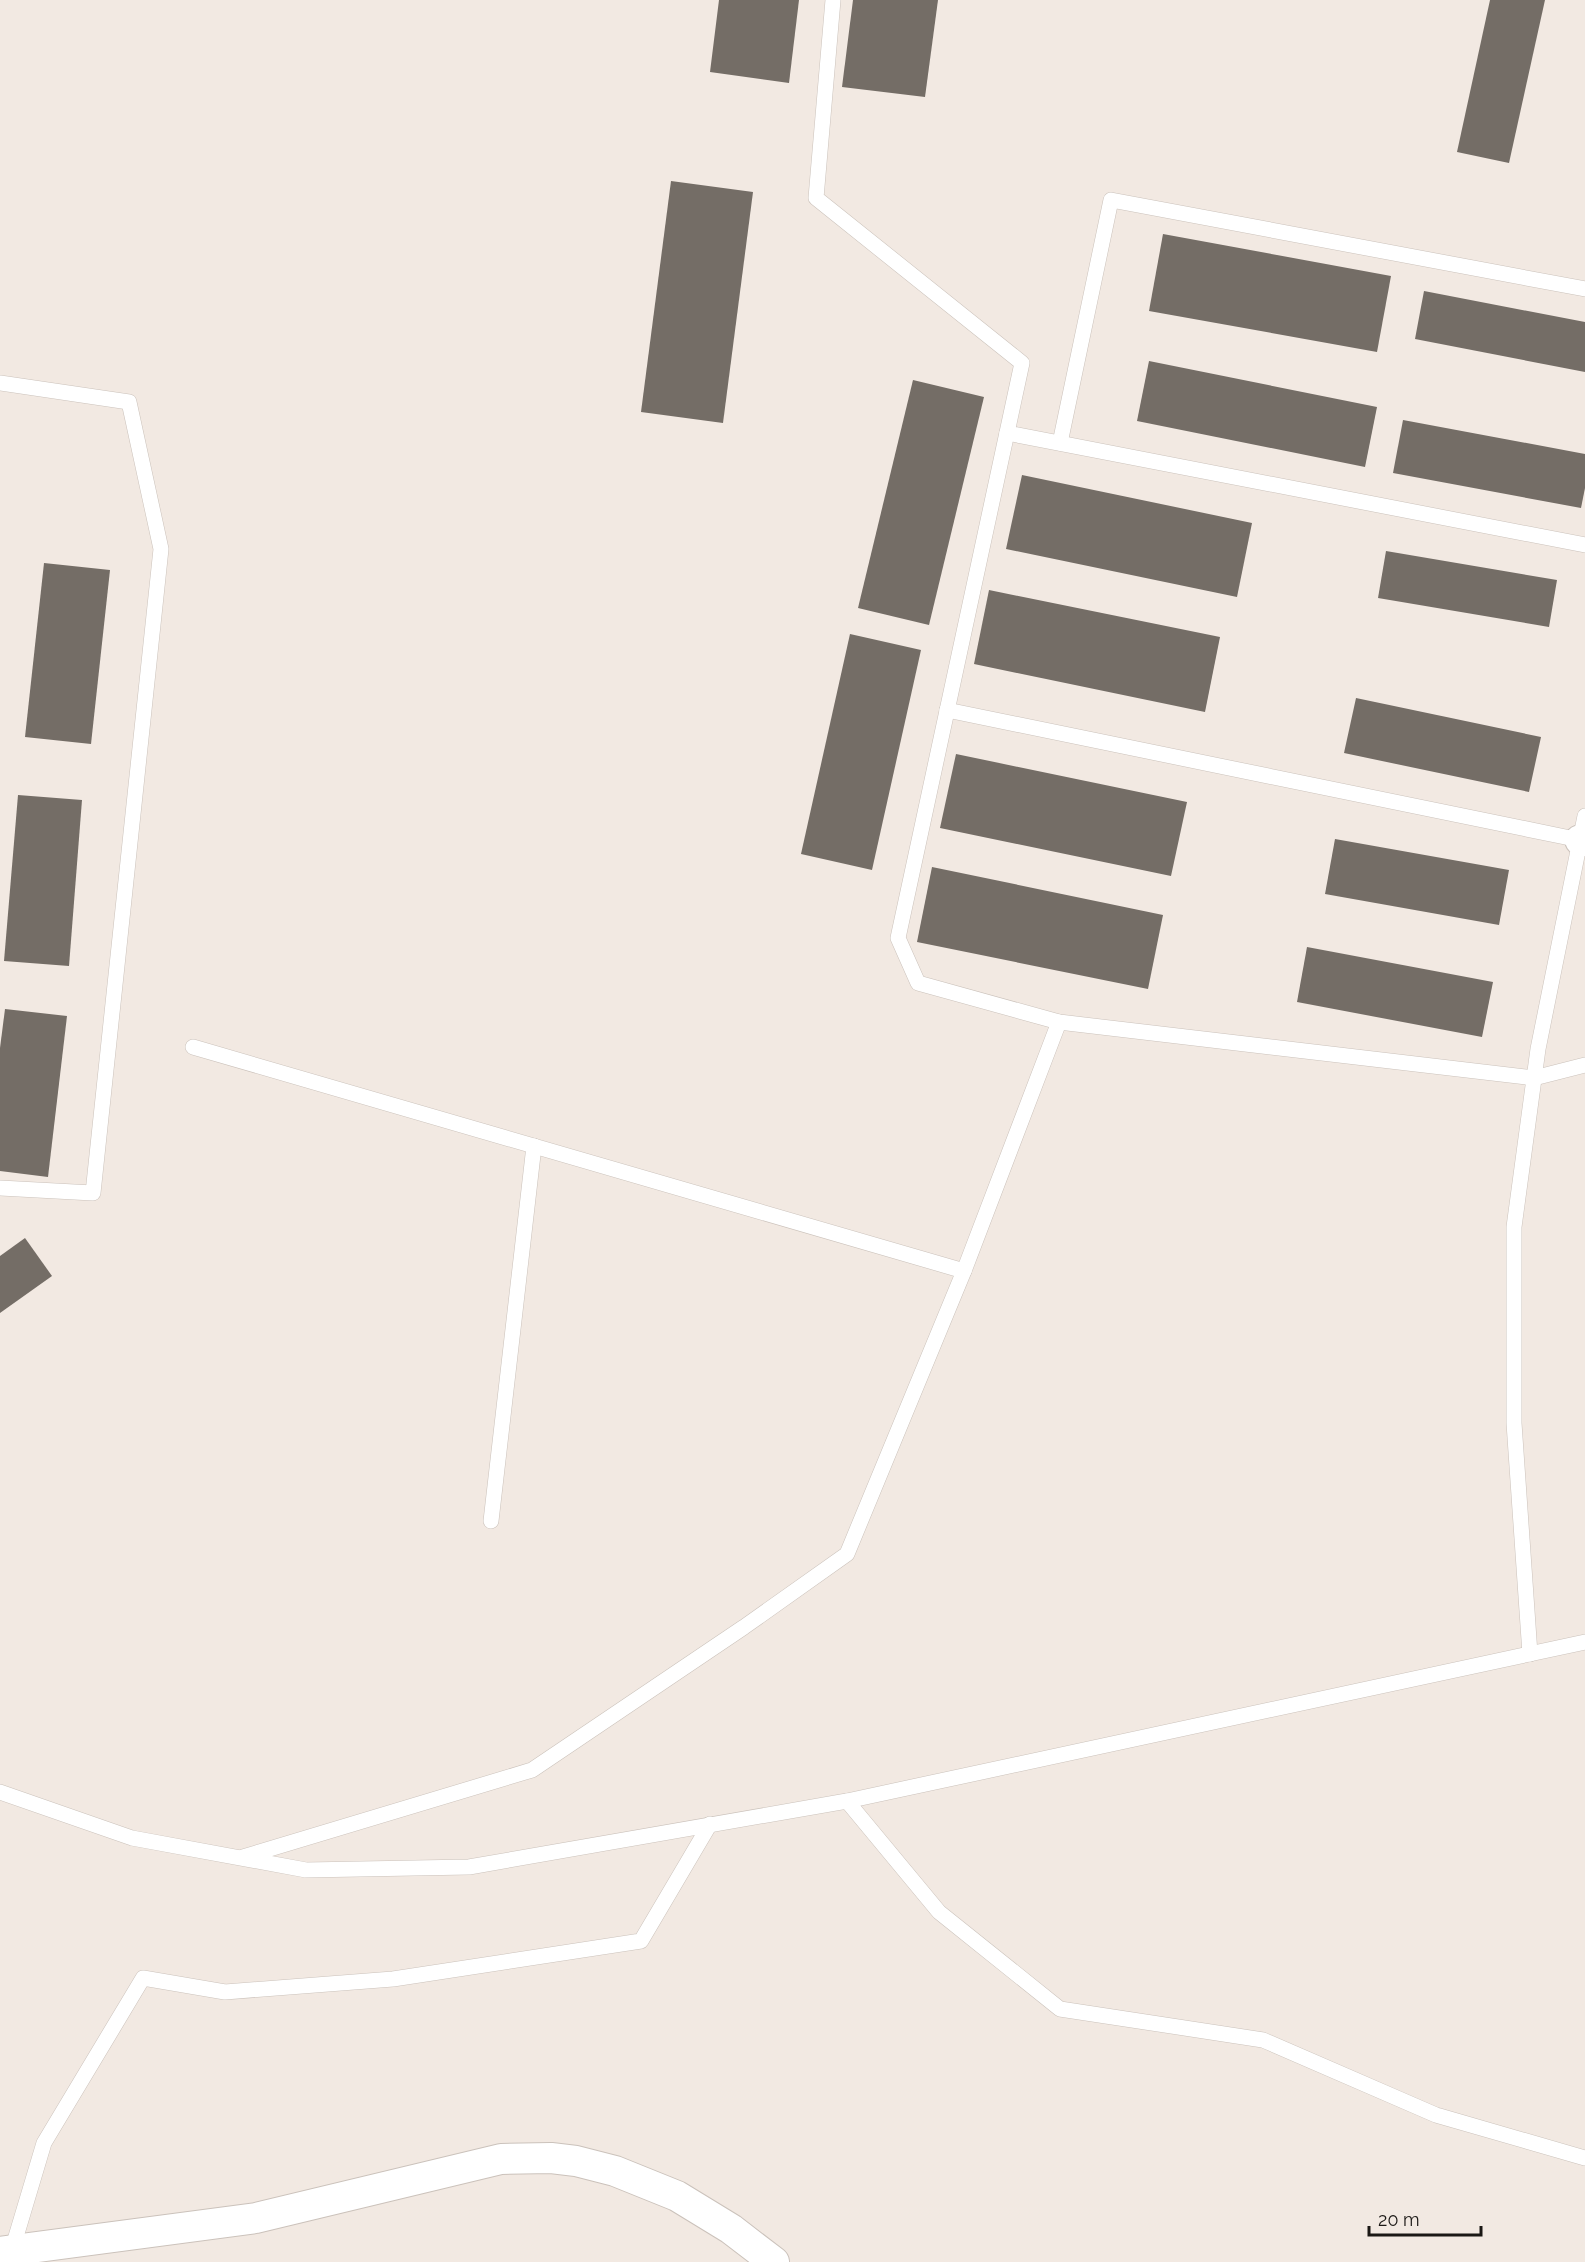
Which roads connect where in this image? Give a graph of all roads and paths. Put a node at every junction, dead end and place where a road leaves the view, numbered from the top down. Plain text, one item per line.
1 (833, 0) edge
2 (1585, 289) edge
3 (0, 383) edge
4 (1007, 433) junction
5 (1060, 443) junction
6 (1585, 545) edge
7 (947, 710) junction
8 (1583, 832) edge
9 (1059, 1022) junction
10 (193, 1047) dead end
11 (1585, 1065) edge
12 (1534, 1078) junction
13 (534, 1146) junction
14 (0, 1188) edge
15 (964, 1271) junction
16 (491, 1521) dead end
17 (1585, 1642) edge
18 (1530, 1654) junction
19 (0, 1792) edge
20 (847, 1801) junction
21 (710, 1824) junction
22 (240, 1858) junction
23 (1585, 2158) edge
24 (6, 2251) edge
25 (774, 2262) edge

1 - 4 lane
2 - 5 lane
3 - 14 lane
4 - 5 lane
4 - 7 lane
5 - 6 lane
7 - 8 lane
7 - 9 lane
8 - 12 lane
9 - 12 lane
9 - 15 lane
10 - 13 lane
11 - 12 lane
12 - 18 lane
13 - 15 lane
13 - 16 lane
15 - 22 lane
17 - 18 lane
18 - 20 lane
19 - 22 lane
20 - 21 lane
20 - 23 lane
21 - 22 lane
21 - 24 lane
24 - 25 street

